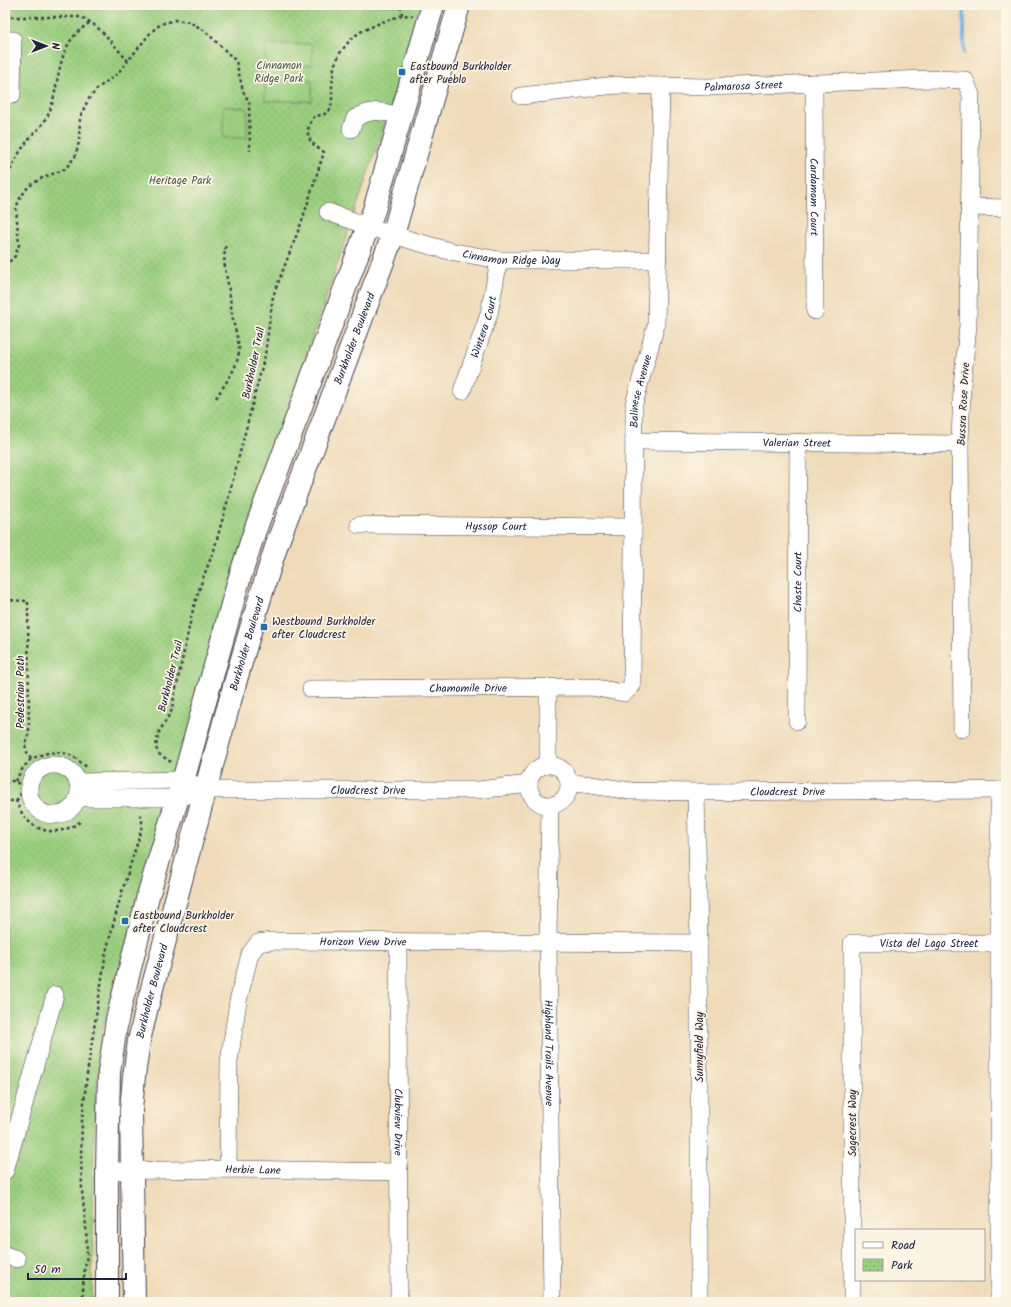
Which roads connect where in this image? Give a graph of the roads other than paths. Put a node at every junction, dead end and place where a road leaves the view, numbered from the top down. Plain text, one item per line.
1 (458, 5) edge
2 (424, 11) edge
3 (5, 40) edge
4 (965, 80) joint
5 (814, 83) junction
6 (661, 86) junction
7 (5, 95) edge
8 (521, 96) dead end
9 (401, 116) junction
10 (351, 129) dead end
11 (969, 207) junction
12 (1006, 208) edge
13 (328, 212) dead end
14 (368, 226) junction
15 (393, 235) junction
16 (499, 260) junction
17 (658, 260) junction
18 (815, 311) dead end
19 (462, 391) dead end
20 (634, 441) junction
21 (798, 442) junction
22 (960, 444) junction
23 (359, 525) dead end
24 (634, 527) junction
25 (548, 687) junction
26 (311, 689) dead end
27 (624, 693) joint
28 (796, 721) dead end
29 (962, 729) dead end
30 (548, 764) junction
31 (177, 781) junction
32 (569, 783) junction
33 (529, 784) junction
34 (78, 790) dead end
35 (206, 790) junction
36 (1002, 790) edge
37 (696, 792) junction
38 (550, 805) junction
39 (548, 941) junction
40 (398, 942) junction
41 (698, 943) junction
42 (852, 943) joint
43 (1003, 943) edge
44 (55, 994) dead end
45 (228, 1169) junction
46 (5, 1171) edge
47 (107, 1171) junction
48 (132, 1171) junction
49 (398, 1172) junction
50 (107, 1302) edge
51 (134, 1302) edge
52 (399, 1302) edge
53 (552, 1302) edge
54 (699, 1302) edge
55 (852, 1302) edge
56 (1000, 1302) edge

1 - 15 main road, Burkholder Boulevard
2 - 9 main road
3 - 7 street
4 - 5 street, Palmarosa Street
4 - 11 street, Bussra Rose Drive
5 - 6 street, Palmarosa Street
5 - 18 street, Cardamom Court
6 - 8 street, Palmarosa Street
6 - 17 street, Balinese Avenue
9 - 10 street
9 - 14 main road
11 - 12 street
11 - 22 street, Bussra Rose Drive
13 - 14 street, Cinnamon Ridge Way
14 - 15 street, Cinnamon Ridge Way
14 - 31 main road
15 - 16 street, Cinnamon Ridge Way
15 - 35 main road, Burkholder Boulevard
16 - 17 street, Cinnamon Ridge Way
16 - 19 street, Wintera Court
17 - 20 street, Balinese Avenue
20 - 21 street, Valerian Street
20 - 24 street, Balinese Avenue
21 - 22 street, Valerian Street
21 - 28 street, Chaste Court
22 - 29 street, Bussra Rose Drive
23 - 24 street, Hyssop Court
24 - 27 street, Balinese Avenue
25 - 26 street, Chamomile Drive
25 - 27 street, Chamomile Drive
25 - 30 street
30 - 32 street
30 - 33 street
31 - 34 street, Cloudcrest Drive
31 - 35 street, Cloudcrest Drive
31 - 47 main road
32 - 37 street, Cloudcrest Drive
32 - 38 street
33 - 35 street, Cloudcrest Drive
33 - 38 street
35 - 48 main road, Burkholder Boulevard
36 - 37 street, Cloudcrest Drive
36 - 43 street
37 - 41 street, Sunnyfield Way
38 - 39 street, Highland Trails Avenue
39 - 40 street, Horizon View Drive
39 - 41 street, Horizon View Drive
39 - 53 street, Highland Trails Avenue
40 - 45 street, Horizon View Drive
40 - 49 street, Clubview Drive
41 - 54 street, Sunnyfield Way
42 - 43 street, Vista del Lago Street
42 - 55 street, Sagecrest Way
43 - 56 street
44 - 46 street
45 - 48 street, Herbie Lane
45 - 49 street, Herbie Lane
47 - 48 street, Herbie Lane
47 - 50 main road
48 - 51 main road, Burkholder Boulevard
49 - 52 street, Clubview Drive

